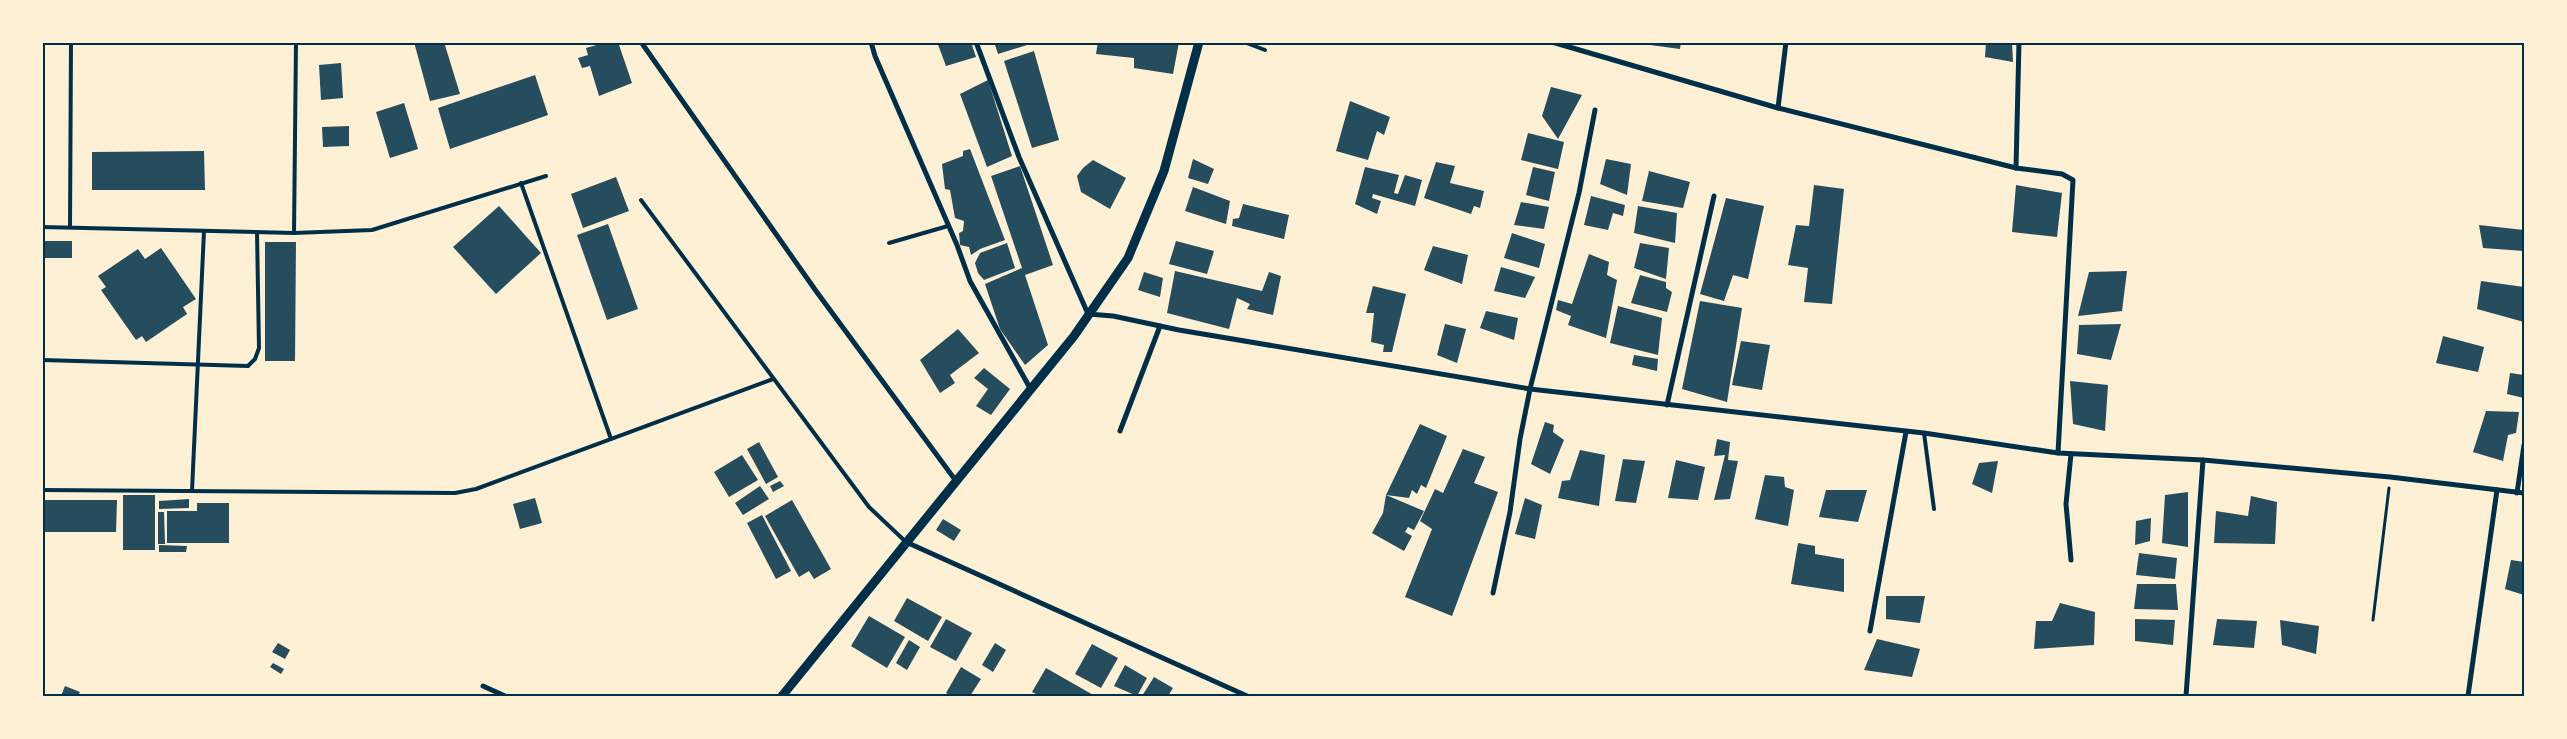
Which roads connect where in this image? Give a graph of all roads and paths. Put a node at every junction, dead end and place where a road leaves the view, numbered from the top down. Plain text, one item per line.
1 (71, 42) edge
2 (296, 42) edge
3 (641, 42) edge
4 (871, 42) edge
5 (976, 42) edge
6 (1199, 42) edge
7 (1244, 42) edge
8 (1552, 42) edge
9 (1786, 42) edge
10 (2019, 42) edge
11 (1570, 45) edge
12 (1264, 50) dead end
13 (1778, 108) junction
14 (1594, 110) dead end
15 (2016, 168) junction
16 (546, 176) dead end
17 (521, 183) junction
18 (1714, 196) dead end
19 (640, 200) dead end
20 (948, 226) junction
21 (42, 227) edge
22 (70, 227) junction
23 (204, 231) junction
24 (257, 232) junction
25 (294, 233) junction
26 (889, 244) dead end
27 (1088, 314) junction
28 (1160, 326) junction
29 (42, 360) edge
30 (198, 365) junction
31 (773, 379) junction
32 (1030, 388) junction
33 (1530, 389) junction
34 (1667, 405) junction
35 (1120, 431) dead end
36 (1906, 432) junction
37 (1924, 433) junction
38 (611, 439) junction
39 (2524, 445) edge
40 (2058, 453) junction
41 (2071, 454) junction
42 (2203, 460) junction
43 (2390, 477) junction
44 (957, 481) junction
45 (42, 490) edge
46 (2497, 490) junction
47 (192, 491) junction
48 (2517, 493) junction
49 (2524, 494) edge
50 (1934, 509) dead end
51 (906, 542) junction
52 (2071, 560) dead end
53 (1493, 593) dead end
54 (2373, 620) dead end
55 (1870, 631) dead end
56 (483, 686) dead end
57 (505, 696) edge
58 (782, 696) edge
59 (1247, 696) edge
60 (2186, 696) edge
61 (2468, 696) edge

1 - 22 lane
2 - 25 lane
3 - 44 street
4 - 20 street
5 - 27 street
6 - 27 street
7 - 12 lane
8 - 11 street
9 - 13 street
10 - 15 street
11 - 13 street
13 - 15 street
14 - 33 street
15 - 40 street
16 - 17 lane
17 - 25 lane
17 - 38 lane
18 - 34 street
19 - 31 lane
20 - 26 lane
20 - 32 street
21 - 22 lane
22 - 23 lane
23 - 24 lane
23 - 30 lane
24 - 25 lane
24 - 30 lane
27 - 28 street
27 - 32 street
28 - 33 street
28 - 35 street
29 - 30 lane
30 - 47 lane
31 - 38 lane
31 - 51 lane
32 - 44 street
33 - 34 street
33 - 53 street
34 - 36 street
36 - 37 street
36 - 55 street
37 - 40 street
37 - 50 lane
38 - 47 lane
39 - 48 street
40 - 41 street
41 - 42 street
41 - 52 street
42 - 43 street
42 - 60 street
43 - 46 street
43 - 54 path
44 - 51 street
45 - 47 lane
46 - 48 street
46 - 61 street
48 - 49 street
51 - 58 street
51 - 59 street
56 - 57 street

